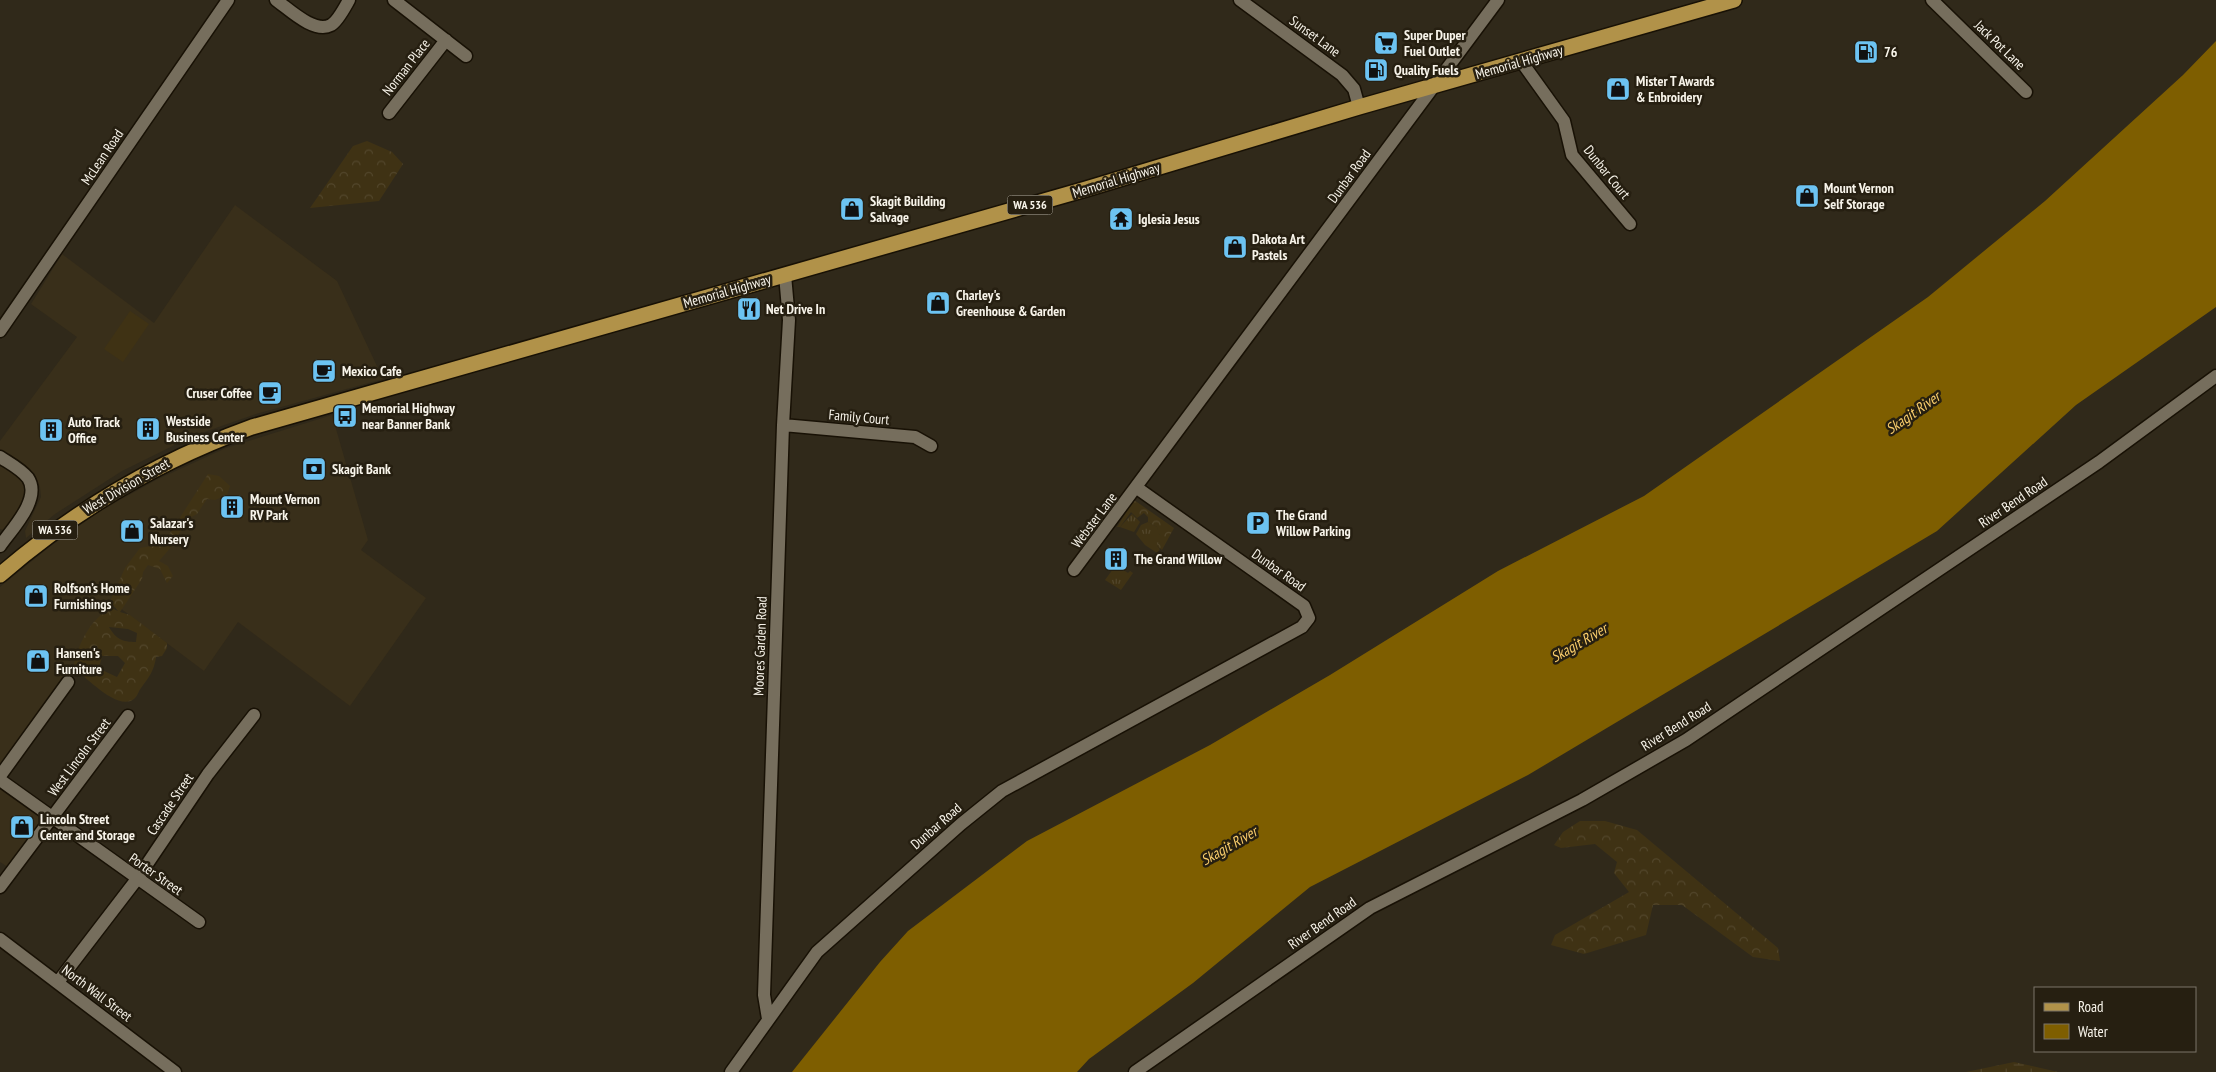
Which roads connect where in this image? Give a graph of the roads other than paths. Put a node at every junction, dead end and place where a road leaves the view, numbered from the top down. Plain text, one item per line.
1 (228, 0) edge
2 (276, 0) edge
3 (350, 0) edge
4 (394, 0) edge
5 (1240, 0) edge
6 (1498, 0) edge
7 (1734, 0) edge
8 (1932, 0) edge
9 (446, 40) junction
10 (466, 56) dead end
11 (1521, 61) junction
12 (1434, 86) junction
13 (2026, 92) dead end
14 (1358, 107) junction
15 (389, 113) dead end
16 (1630, 224) dead end
17 (785, 275) junction
18 (0, 332) edge
19 (2216, 376) edge
20 (324, 405) joint
21 (783, 425) junction
22 (931, 446) dead end
23 (0, 457) edge
24 (1137, 488) junction
25 (0, 546) edge
26 (1074, 570) dead end
27 (0, 575) edge
28 (68, 682) dead end
29 (254, 715) dead end
30 (128, 716) dead end
31 (0, 778) edge
32 (51, 818) junction
33 (137, 879) junction
34 (0, 887) edge
35 (199, 922) dead end
36 (0, 940) edge
37 (58, 982) junction
38 (768, 1019) junction
39 (175, 1072) edge
40 (731, 1072) edge
41 (1135, 1072) edge

1 - 18 street, McLean Road
2 - 3 street
4 - 9 street
5 - 14 street, Sunset Lane
6 - 12 street, Dunbar Road
7 - 11 main road, Memorial Highway / WA 536
8 - 13 street, Jack Pot Lane
9 - 10 street
9 - 15 street, Norman Place
11 - 12 main road, Memorial Highway / WA 536
11 - 16 street, Dunbar Court
12 - 14 main road, Memorial Highway / WA 536
12 - 24 street, Dunbar Road
14 - 17 main road, Memorial Highway / WA 536
17 - 20 main road, Memorial Highway / WA 536
17 - 21 street, Moores Garden Road
19 - 41 street, River Bend Road
20 - 27 main road, West Division Street / WA 536
21 - 22 street, Family Court
21 - 38 street, Moores Garden Road
23 - 25 street
24 - 26 street, Webster Lane
24 - 38 street, Dunbar Road
28 - 31 street
29 - 33 street, Cascade Street
30 - 32 street, West Lincoln Street
31 - 32 street, Porter Street
32 - 33 street, Porter Street
32 - 34 street, West Lincoln Street
33 - 35 street, Porter Street
33 - 37 street, Cascade Street
36 - 37 street, North Wall Street
37 - 39 street, North Wall Street
38 - 40 street, Dunbar Road

